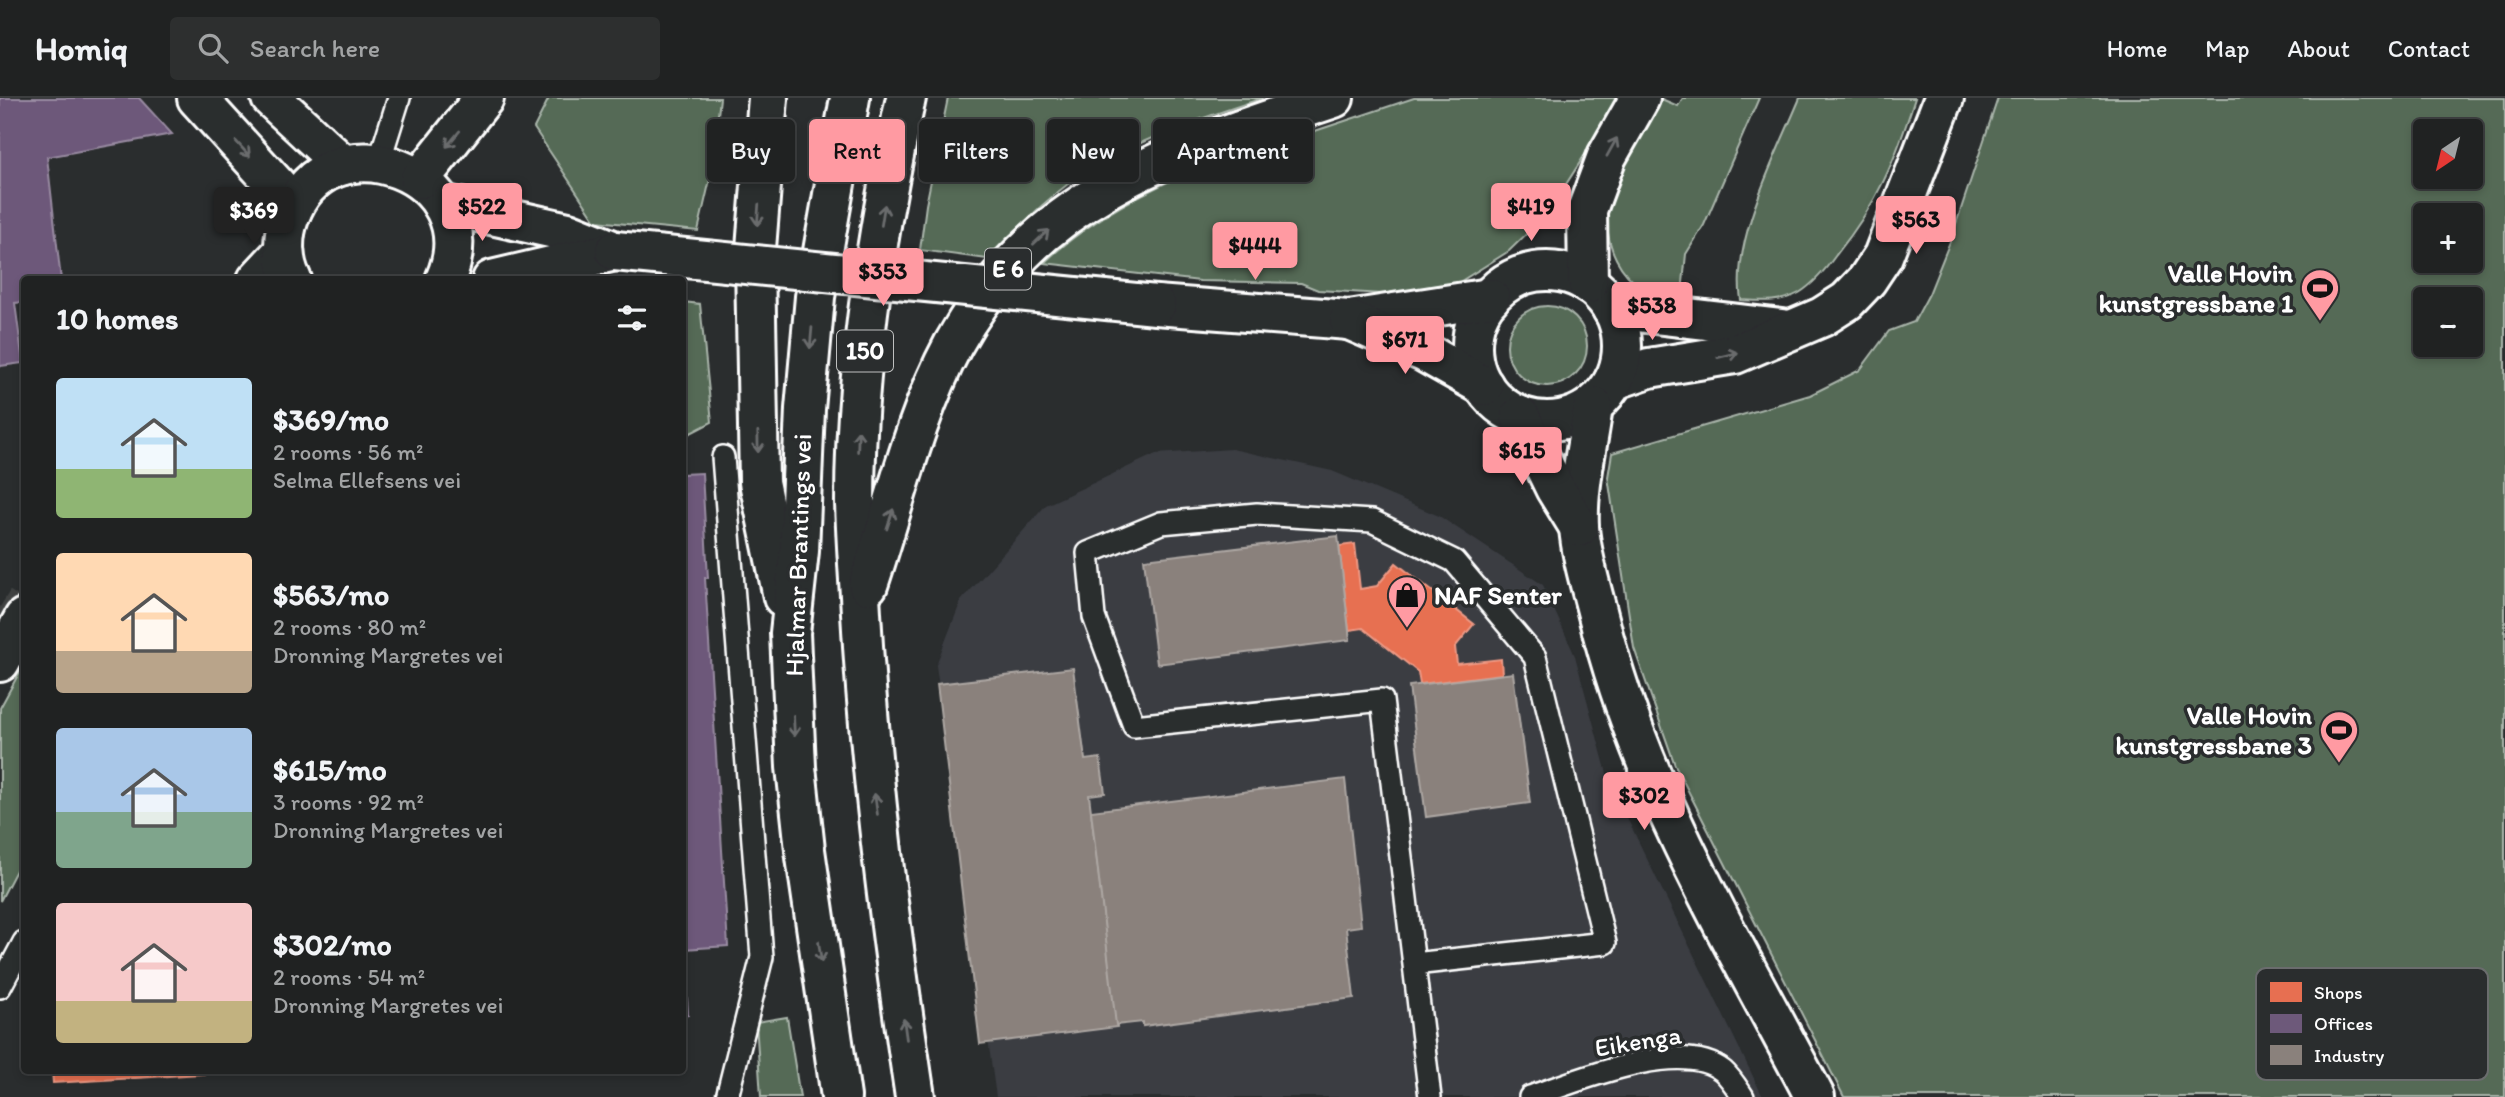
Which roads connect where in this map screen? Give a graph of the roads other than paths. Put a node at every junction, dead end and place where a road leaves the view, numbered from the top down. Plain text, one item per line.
1 (197, 98) edge
2 (271, 98) edge
3 (399, 98) edge
4 (484, 98) edge
5 (768, 98) edge
6 (850, 98) edge
7 (906, 98) edge
8 (1334, 98) edge
9 (1640, 98) edge
10 (1944, 98) edge
11 (361, 163) junction
12 (431, 192) junction
13 (292, 209) junction
14 (615, 251) junction
15 (288, 265) edge
16 (265, 276) edge
17 (446, 276) edge
18 (509, 276) edge
19 (1600, 296) junction
20 (1490, 298) junction
21 (1349, 320) junction
22 (1790, 330) junction
23 (1483, 386) junction
24 (1604, 393) junction
25 (1520, 416) junction
26 (723, 457) dead end
27 (1579, 527) junction
28 (861, 607) junction
29 (21, 624) edge
30 (790, 633) junction
31 (0, 662) edge
32 (21, 948) edge
33 (1414, 964) junction
34 (0, 987) edge
35 (727, 1097) edge
36 (841, 1097) edge
37 (915, 1097) edge
38 (1430, 1097) edge
39 (1530, 1097) edge
40 (1743, 1097) edge
41 (1815, 1097) edge

1 -> 13 main road
2 - 11 main road
3 - 11 lane
4 -> 12 main road
5 -> 30 main road
6 -> 30 main road, Hjalmar Brantings vei / 150
28 -> 7 main road, 150
28 -> 8 main road, E 6
19 -> 9 main road
10 - 22 main road
11 - 12 main road
11 - 13 main road
12 - 14 main road
12 - 17 main road
13 - 15 main road
14 - 18 main road
14 - 21 main road, bridge
15 - 16 main road
19 - 20 main road
19 - 22 main road
19 - 24 main road
20 - 21 main road
20 - 23 main road
21 - 23 main road
24 -> 22 main road
23 - 25 main road
24 - 25 main road
24 - 27 main road
25 - 27 main road
26 - 35 lane
27 - 41 main road
37 -> 28 main road, 150
29 - 31 main road
30 -> 36 main road, Hjalmar Brantings vei / 150
32 - 34 lane
33 - 33 lane
33 - 38 lane
39 - 40 lane, Eikenga

